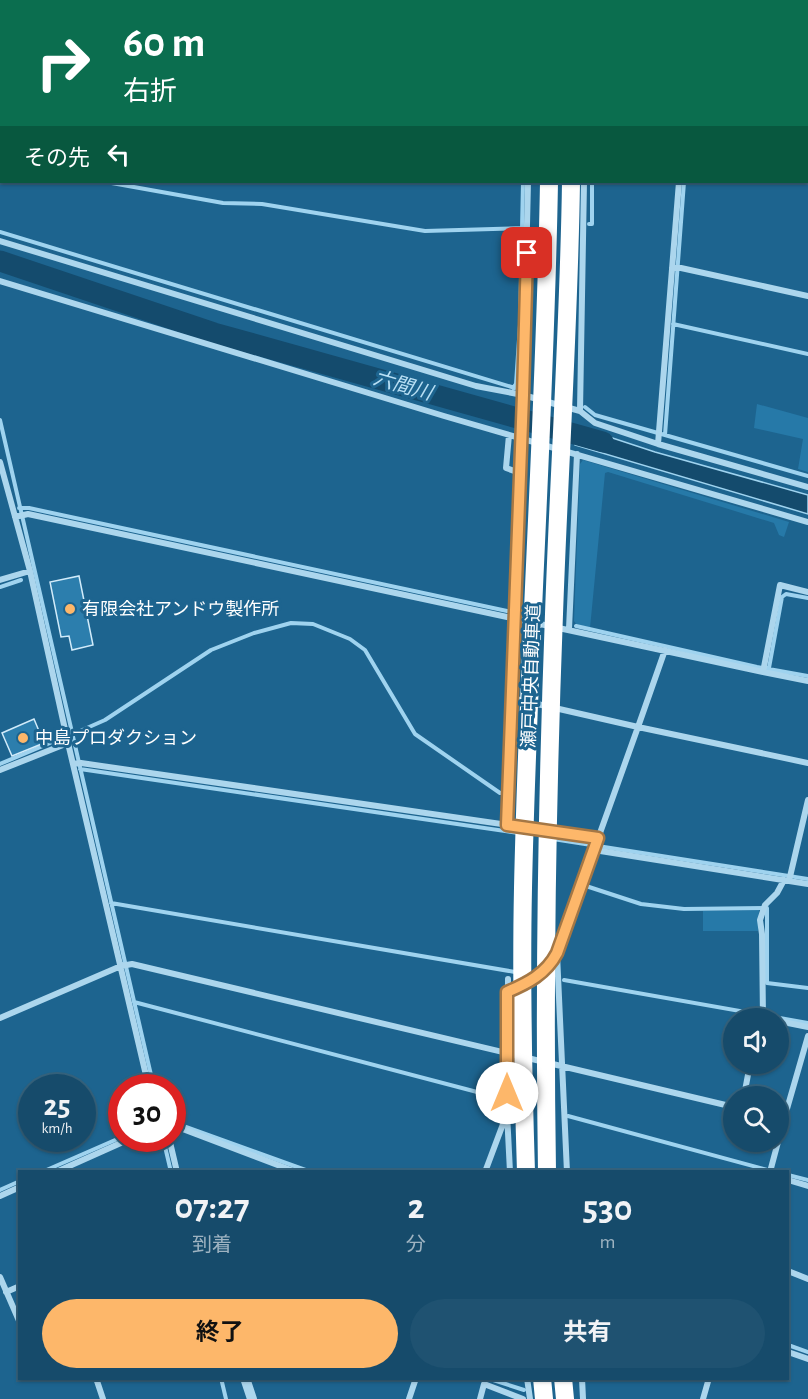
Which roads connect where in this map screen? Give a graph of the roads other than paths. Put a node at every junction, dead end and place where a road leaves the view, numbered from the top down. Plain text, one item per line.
1 (528, 183) edge
2 (549, 183) edge
3 (571, 183) edge
4 (584, 183) edge
5 (679, 183) edge
6 (0, 241) edge
7 (676, 268) junction
8 (0, 281) edge
9 (808, 296) edge
10 (523, 395) junction
11 (580, 411) junction
12 (509, 435) junction
13 (659, 441) junction
14 (577, 454) junction
15 (0, 462) edge
16 (520, 473) junction
17 (2, 477) edge
18 (808, 487) edge
19 (19, 516) junction
20 (808, 522) edge
21 (30, 571) junction
22 (0, 580) edge
23 (808, 592) edge
24 (514, 617) junction
25 (568, 629) junction
26 (665, 650) junction
27 (764, 669) junction
28 (808, 681) edge
29 (511, 698) junction
30 (638, 727) junction
31 (68, 743) junction
32 (808, 763) edge
33 (77, 764) junction
34 (0, 770) edge
35 (808, 800) edge
36 (507, 825) junction
37 (596, 845) junction
38 (788, 878) junction
39 (808, 884) edge
40 (557, 953) junction
41 (125, 966) junction
42 (508, 979) dead end
43 (507, 992) junction
44 (762, 1008) edge
45 (0, 1018) edge
46 (789, 1023) edge
47 (808, 1027) edge
48 (808, 1036) edge
49 (507, 1055) junction
50 (562, 1067) junction
51 (145, 1074) edge
52 (789, 1102) edge
53 (723, 1104) edge
54 (507, 1113) junction
55 (186, 1130) edge
56 (108, 1149) edge
57 (173, 1152) edge
58 (775, 1152) edge
59 (770, 1169) edge
60 (60, 1170) edge
61 (177, 1170) edge
62 (291, 1170) edge
63 (486, 1170) edge
64 (510, 1170) edge
65 (526, 1170) edge
66 (547, 1170) edge
67 (567, 1170) edge
68 (789, 1180) edge
69 (808, 1186) edge
70 (18, 1188) edge
71 (0, 1196) edge
72 (789, 1271) edge
73 (0, 1277) edge
74 (808, 1279) edge
75 (18, 1287) edge
76 (6, 1292) junction
77 (18, 1319) edge
78 (789, 1352) edge
79 (808, 1359) edge
80 (97, 1380) edge
81 (246, 1380) edge
82 (415, 1380) edge
83 (527, 1380) edge
84 (542, 1380) edge
85 (563, 1380) edge
86 (582, 1380) edge
87 (709, 1380) edge
88 (103, 1399) edge
89 (252, 1399) edge
90 (409, 1399) edge
91 (480, 1399) edge
92 (522, 1399) edge
93 (530, 1399) edge
94 (544, 1399) edge
95 (566, 1399) edge
96 (584, 1399) edge
97 (704, 1399) edge

1 - 10 street
2 - 65 highway, 瀬戸中央自動車道, bridge
3 - 66 highway, 瀬戸中央自動車道, bridge
4 - 11 street
5 - 7 street
6 - 10 street
7 - 9 street
7 - 13 street
8 - 12 street
10 - 11 street
10 - 16 street, bridge
11 - 13 street
12 - 14 street
12 - 16 street
13 - 18 street
14 - 20 street
14 - 25 street
15 - 17 street
16 - 24 street
17 - 19 street
19 - 21 street
19 - 24 street
21 - 22 street
21 - 31 street
23 - 27 street
24 - 25 street
24 - 29 street
25 - 26 street
26 - 27 street
26 - 30 street
27 - 28 street
29 - 30 street
29 - 36 street
30 - 32 street
30 - 37 street
31 - 33 street
31 - 34 street
33 - 36 street
33 - 41 street
35 - 38 street
36 - 37 street
37 - 38 street
37 - 40 street
38 - 39 street
38 - 44 street
40 - 43 street
40 - 50 street
41 - 45 street
41 - 49 street
41 - 51 street
42 - 43 street
43 - 49 street
46 - 47 street
48 - 52 street
49 - 50 street
49 - 54 street
50 - 53 street
50 - 67 street
54 - 63 street
54 - 64 street
55 - 62 street
56 - 60 street
57 - 61 street
58 - 59 street
68 - 69 street
70 - 71 street
72 - 74 street
73 - 76 street
75 - 76 street
76 - 77 street
78 - 79 street
80 - 88 street
81 - 89 street
82 - 90 street
83 - 93 street
84 - 94 highway
85 - 95 highway
86 - 96 street
87 - 97 street
91 - 92 street

